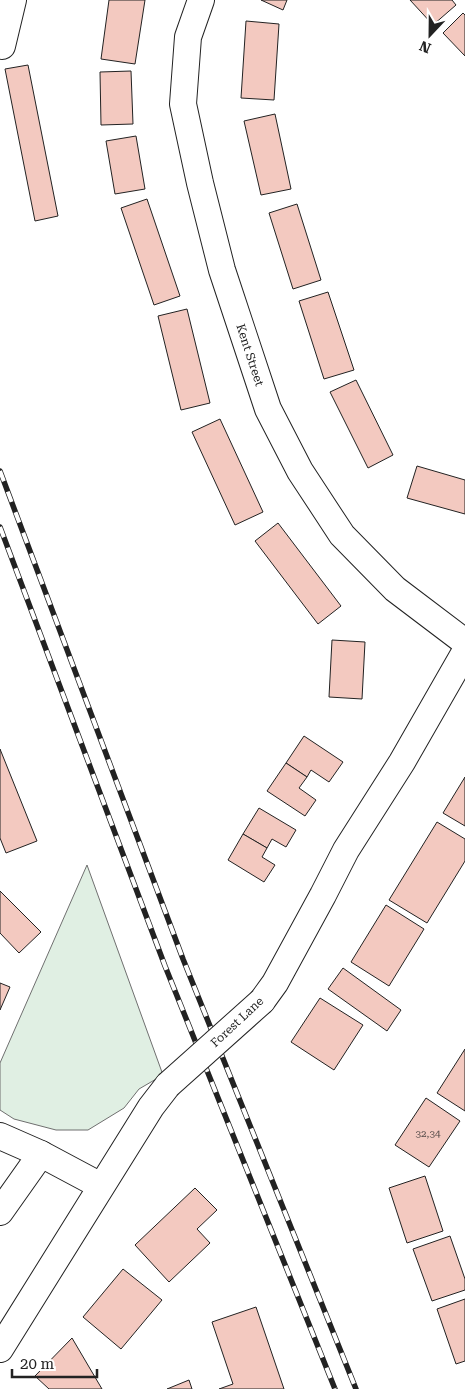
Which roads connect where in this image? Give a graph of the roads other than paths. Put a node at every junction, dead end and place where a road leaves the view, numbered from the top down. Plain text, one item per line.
1 (13, 0) edge
2 (201, 0) edge
3 (2, 46) dead end
4 (465, 642) edge
5 (465, 652) edge
6 (0, 1136) edge
7 (41, 1154) junction
8 (102, 1186) junction
9 (0, 1212) edge
10 (0, 1349) edge

1 - 3 street
2 - 4 street, Kent Street
5 - 8 street, Forest Lane, bridge
6 - 7 street
7 - 8 street
7 - 9 street
8 - 10 street, Forest Lane

